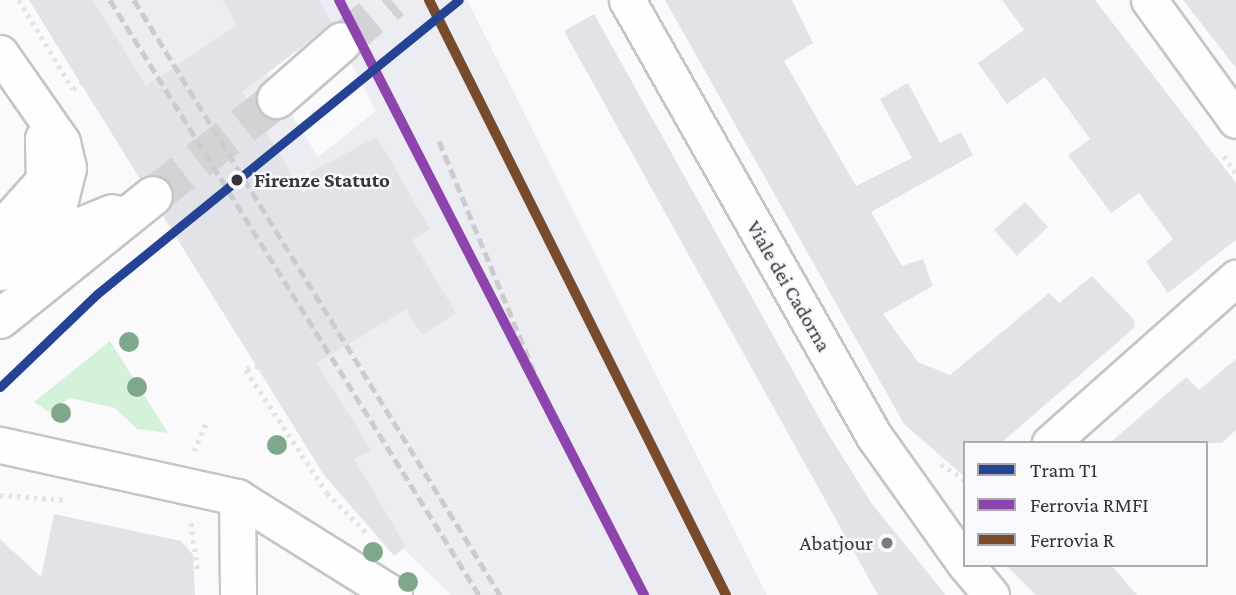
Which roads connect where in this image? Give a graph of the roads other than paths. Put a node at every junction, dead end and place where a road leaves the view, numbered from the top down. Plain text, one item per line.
1 (627, 0) edge
2 (1149, 0) edge
3 (342, 43) tunnel mouth
4 (0, 53) edge
5 (276, 99) tunnel mouth
6 (1236, 120) edge
7 (3, 254) edge
8 (1236, 278) edge
9 (0, 318) edge
10 (1052, 441) edge
11 (0, 445) edge
12 (237, 497) junction
13 (954, 528) edge
14 (963, 558) edge
15 (967, 567) edge
16 (238, 595) edge
17 (394, 595) edge
18 (991, 595) edge

1 - 13 street, Viale dei Cadorna
2 - 6 street
3 - 5 street
4 - 7 street
7 - 9 street
8 - 10 street
11 - 12 street
12 - 16 street
12 - 17 street
13 - 14 street, Viale dei Cadorna
15 - 18 street, Viale dei Cadorna

